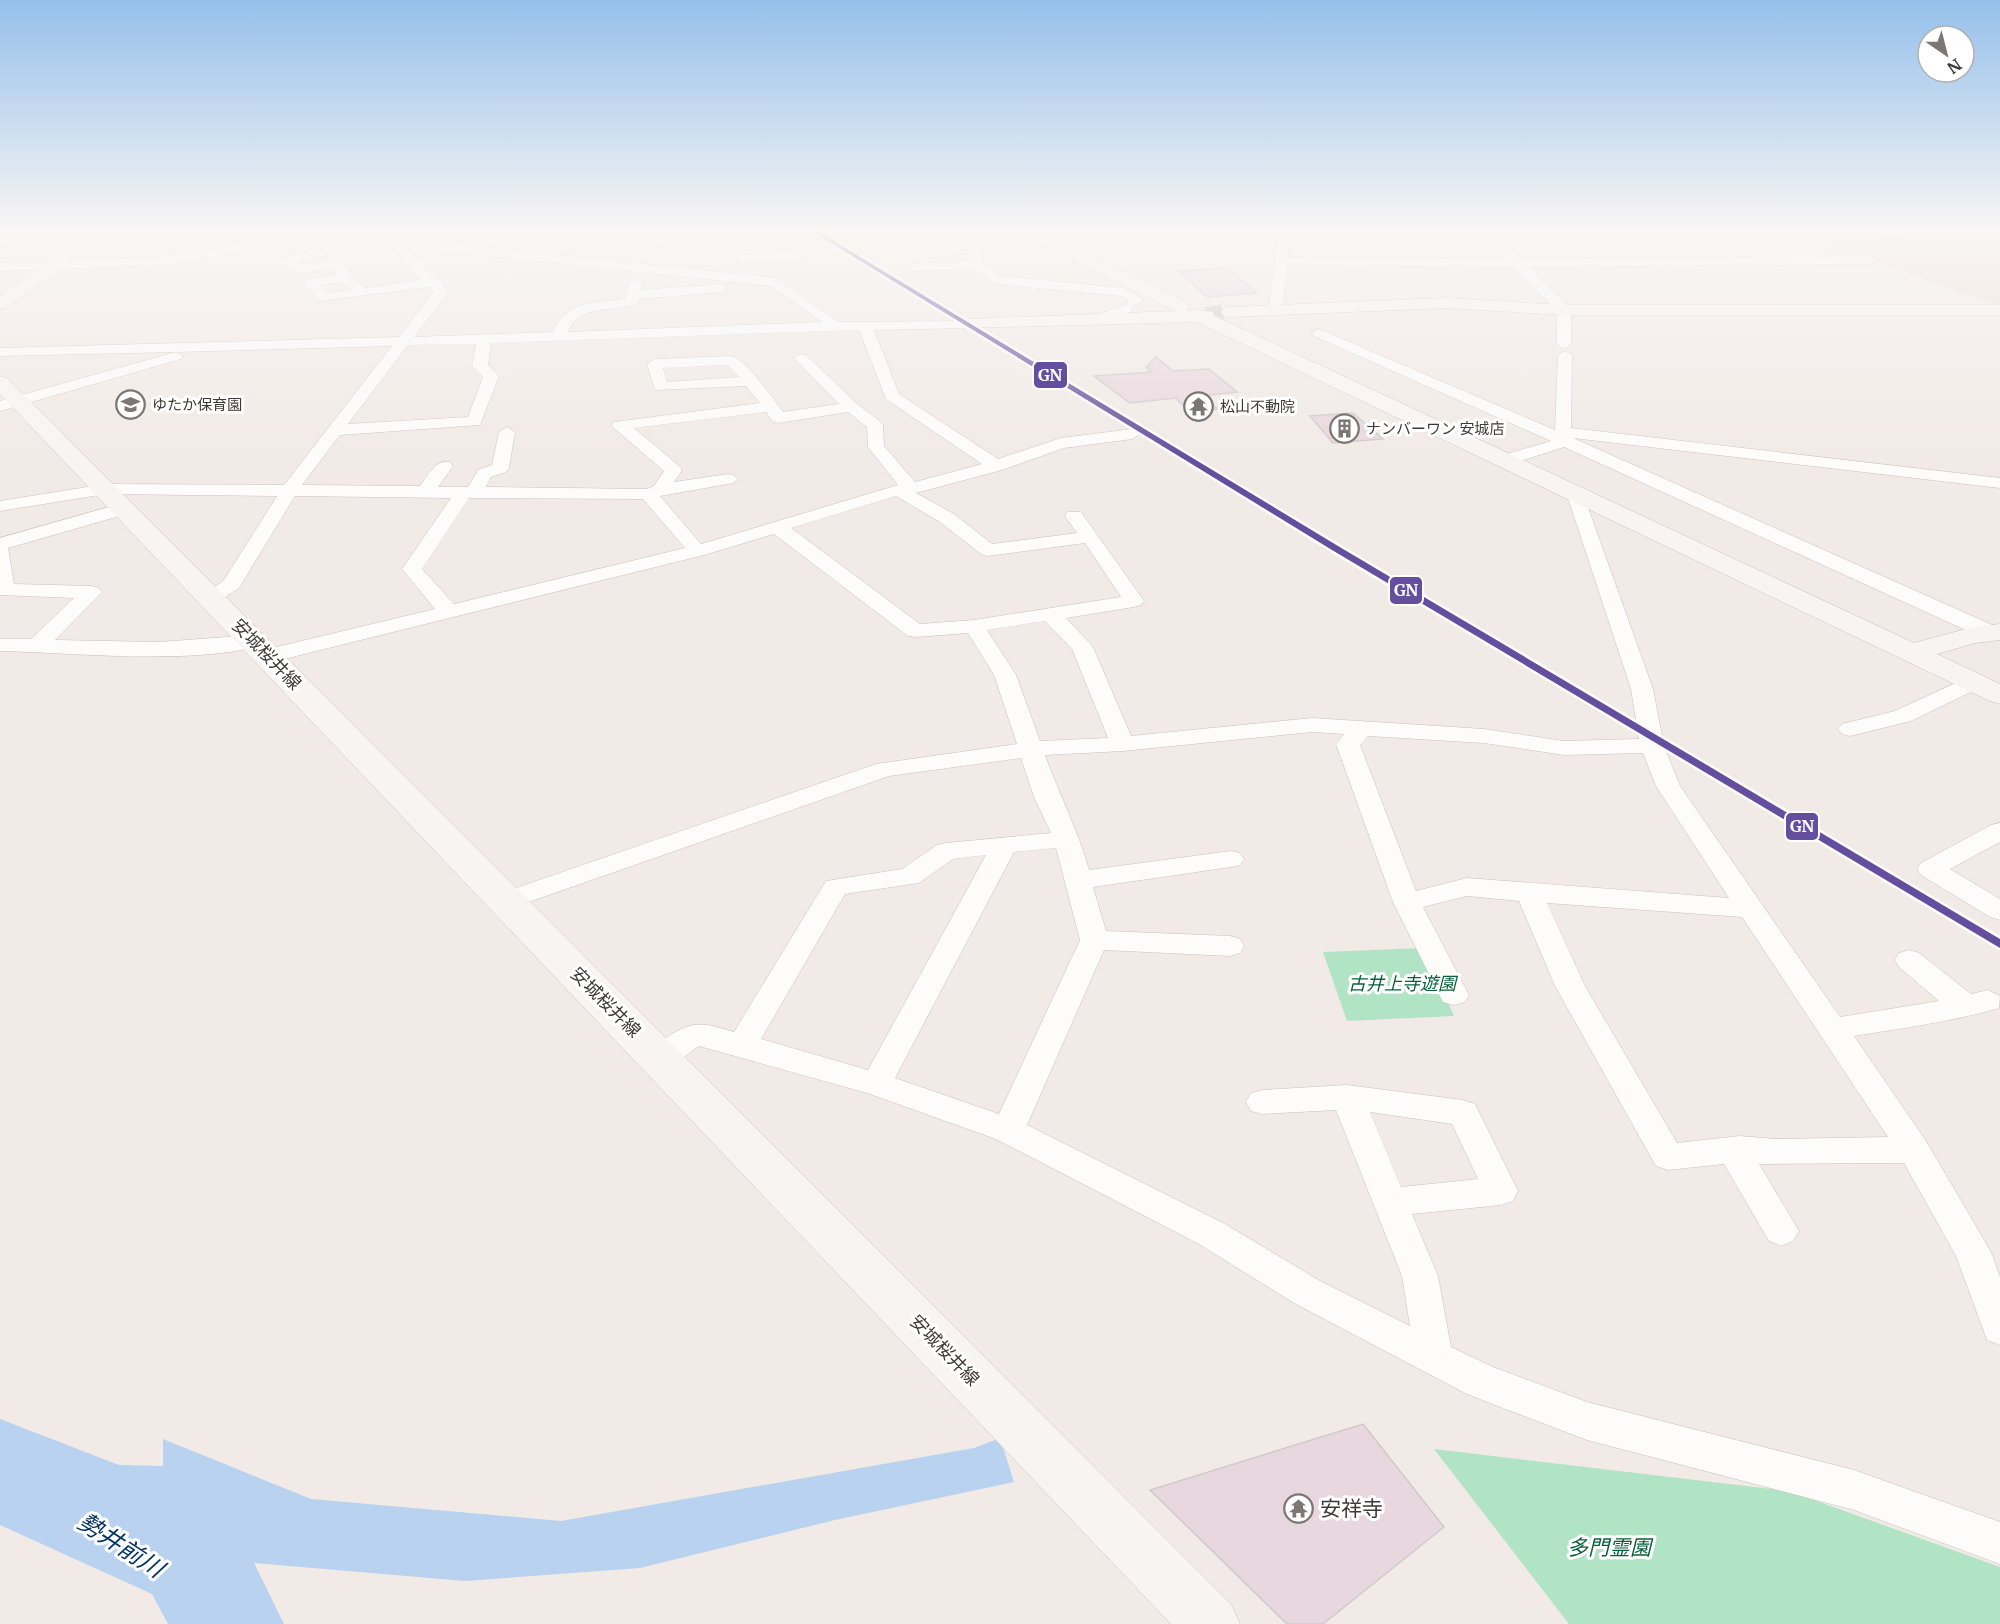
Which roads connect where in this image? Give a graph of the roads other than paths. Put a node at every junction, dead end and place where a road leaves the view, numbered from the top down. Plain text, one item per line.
1 (428, 308) edge
2 (591, 308) edge
3 (811, 308) edge
4 (1124, 308) edge
5 (1186, 308) edge
6 (1310, 308) edge
7 (1527, 308) edge
8 (1562, 308) edge
9 (1275, 309) joint
10 (1564, 310) junction
11 (2000, 310) edge
12 (1230, 312) tunnel mouth
13 (1197, 313) junction
14 (1101, 318) junction
15 (969, 324) joint
16 (836, 326) junction
17 (865, 326) junction
18 (1319, 333) dead end
19 (559, 336) junction
20 (484, 339) junction
21 (402, 341) junction
22 (214, 346) junction
23 (0, 352) edge
24 (801, 358) dead end
25 (750, 381) junction
26 (6, 396) edge
27 (771, 407) junction
28 (851, 407) junction
29 (336, 430) junction
30 (507, 432) dead end
31 (1132, 434) dead end
32 (1562, 436) junction
33 (1506, 460) junction
34 (444, 466) dead end
35 (996, 466) junction
36 (728, 479) dead end
37 (2000, 483) edge
38 (290, 489) junction
39 (904, 490) junction
40 (426, 491) junction
41 (469, 492) junction
42 (655, 492) junction
43 (1575, 492) junction
44 (115, 499) junction
45 (0, 506) edge
46 (1074, 516) dead end
47 (776, 526) junction
48 (1090, 537) junction
49 (0, 544) edge
50 (0, 551) edge
51 (697, 551) junction
52 (212, 597) junction
53 (449, 612) junction
54 (1050, 614) junction
55 (974, 626) junction
56 (1995, 632) edge
57 (0, 645) edge
58 (37, 645) junction
59 (261, 648) junction
60 (1911, 653) junction
61 (1973, 682) junction
62 (2000, 695) edge
63 (1363, 727) junction
64 (1850, 729) dead end
65 (1123, 744) junction
66 (1652, 746) junction
67 (1032, 749) junction
68 (2000, 831) edge
69 (1067, 839) junction
70 (1005, 845) junction
71 (1231, 859) dead end
72 (1078, 880) junction
73 (1529, 893) junction
74 (506, 900) junction
75 (1407, 902) junction
76 (1750, 908) junction
77 (2000, 911) edge
78 (1094, 940) junction
79 (1230, 946) dead end
80 (1909, 960) dead end
81 (1454, 994) dead end
82 (1832, 1029) junction
83 (742, 1045) junction
84 (661, 1057) junction
85 (876, 1084) junction
86 (1347, 1097) junction
87 (1262, 1102) dead end
88 (1008, 1130) junction
89 (1733, 1150) junction
90 (1914, 1150) junction
91 (1389, 1202) junction
92 (1781, 1231) dead end
93 (2000, 1328) edge
94 (1434, 1356) junction
95 (2000, 1543) edge
96 (1211, 1624) edge

1 - 21 street
2 - 19 street
3 - 16 street
4 - 14 street
5 - 13 street
6 - 9 street
7 - 10 street
8 - 10 street
9 - 12 street
10 - 11 street
10 - 32 street
13 - 14 street
13 - 33 street
14 - 15 street
15 - 17 street
16 - 17 street
16 - 19 street
17 - 35 street
18 - 32 street
19 - 20 street
20 - 21 street
20 - 29 street
21 - 22 street
21 - 29 street
22 - 23 street
22 - 26 street
24 - 28 street
25 - 25 street
25 - 27 street
26 - 44 street, 安城桜井線
27 - 28 street
27 - 42 street
28 - 39 street
29 - 38 street
30 - 41 street
31 - 35 street
32 - 33 street
32 - 37 street
32 - 56 street
33 - 43 street
34 - 40 street
35 - 39 street
36 - 42 street
38 - 40 street
38 - 44 street
38 - 52 street
39 - 47 street
39 - 48 street
40 - 41 street
41 - 42 street
41 - 53 street
42 - 51 street
43 - 60 street
43 - 66 street
44 - 45 street
44 - 49 street
44 - 52 street, 安城桜井線
46 - 48 street
47 - 51 street
47 - 55 street
48 - 54 street
50 - 58 street
51 - 53 street
52 - 59 street, 安城桜井線
53 - 59 street
54 - 55 street
54 - 65 street
55 - 67 street
56 - 60 street
57 - 58 street
58 - 59 street
59 - 74 street, 安城桜井線
60 - 61 street
61 - 62 street
61 - 64 street
63 - 65 street
63 - 66 street
63 - 75 street
65 - 67 street
66 - 76 street
67 - 69 street
67 - 74 street
68 - 77 street
69 - 70 street
69 - 72 street
70 - 83 street
70 - 85 street
71 - 72 street
72 - 78 street
73 - 75 street
73 - 76 street
73 - 89 street
74 - 84 street, 安城桜井線
75 - 81 street
76 - 82 street
78 - 79 street
78 - 88 street
80 - 82 street
82 - 90 street
83 - 84 street
83 - 85 street
84 - 96 street, 安城桜井線
85 - 88 street
86 - 87 street
86 - 91 street
86 - 91 street
88 - 94 street
89 - 90 street
89 - 92 street
90 - 93 street
91 - 94 street
94 - 95 street

